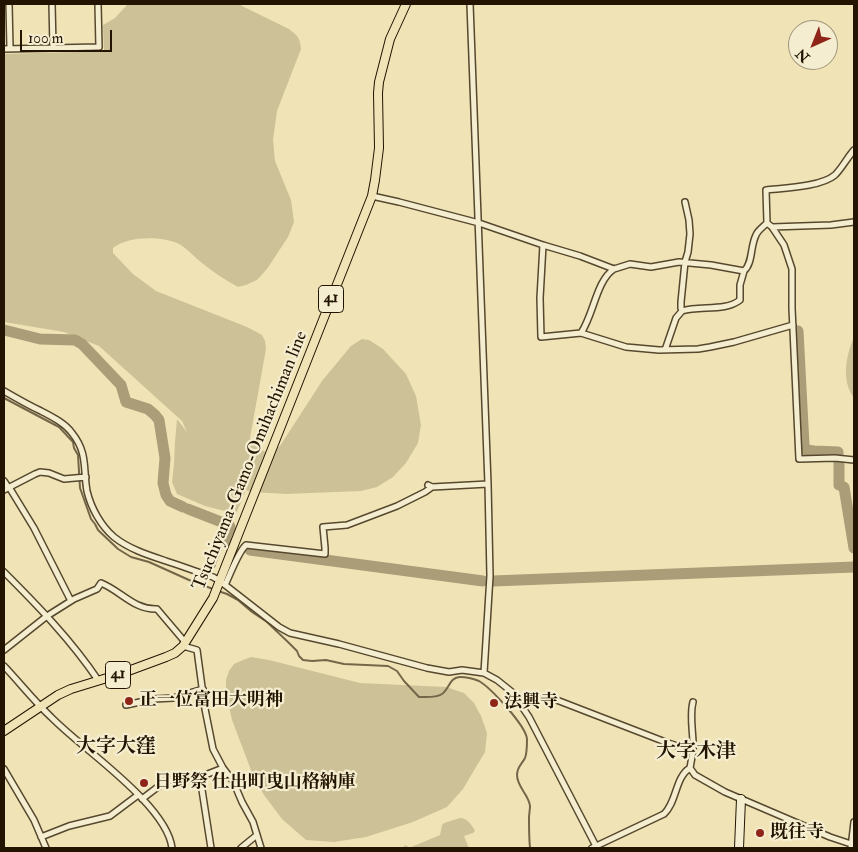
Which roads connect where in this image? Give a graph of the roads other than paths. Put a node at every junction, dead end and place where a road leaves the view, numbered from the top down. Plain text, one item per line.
1 (9, 4) edge
2 (52, 4) edge
3 (98, 4) edge
4 (406, 4) edge
5 (470, 4) edge
6 (53, 47) junction
7 (4, 48) edge
8 (10, 48) junction
9 (854, 150) edge
10 (372, 196) junction
11 (685, 202) dead end
12 (854, 222) edge
13 (479, 223) junction
14 (770, 225) junction
15 (543, 246) junction
16 (685, 262) junction
17 (614, 269) junction
18 (744, 271) junction
19 (682, 311) junction
20 (793, 325) junction
21 (581, 333) junction
22 (665, 350) junction
23 (4, 391) edge
24 (854, 460) edge
25 (84, 477) junction
26 (4, 481) edge
27 (488, 484) junction
28 (7, 488) edge
29 (4, 572) edge
30 (221, 584) junction
31 (71, 601) junction
32 (47, 616) junction
33 (184, 644) junction
34 (4, 650) edge
35 (4, 666) edge
36 (484, 673) junction
37 (98, 680) junction
38 (203, 690) junction
39 (693, 702) dead end
40 (126, 705) dead end
41 (40, 707) junction
42 (522, 707) junction
43 (4, 732) edge
44 (694, 751) junction
45 (223, 768) junction
46 (690, 768) junction
47 (4, 769) edge
48 (200, 777) junction
49 (140, 797) junction
50 (741, 799) junction
51 (854, 822) edge
52 (257, 836) junction
53 (41, 837) junction
54 (851, 846) edge
55 (46, 848) edge
56 (172, 848) edge
57 (211, 848) edge
58 (241, 848) edge
59 (261, 848) edge
60 (595, 848) edge
61 (739, 848) edge

1 - 8 street
2 - 6 street
3 - 6 street
4 - 10 main road, Tsuchiyama-Gamo-Omihachiman line / 41
5 - 13 street
6 - 8 street
7 - 8 street
9 - 14 street
10 - 13 street
10 - 30 main road, Tsuchiyama-Gamo-Omihachiman line / 41
11 - 16 street
12 - 14 street
13 - 15 street
13 - 27 street
14 - 18 street
14 - 20 street
15 - 17 street
15 - 21 street
16 - 17 street
16 - 18 street
16 - 19 street
17 - 21 street
18 - 19 street
19 - 22 street
20 - 22 street
20 - 24 street
21 - 22 street
23 - 25 street
25 - 28 street
25 - 30 street
26 - 28 street
27 - 30 street
27 - 36 street
28 - 31 street
29 - 32 street
30 - 33 main road, Tsuchiyama-Gamo-Omihachiman line / 41
30 - 36 street
31 - 32 street
31 - 33 street
32 - 34 street
32 - 37 street
33 - 37 main road, Tsuchiyama-Gamo-Omihachiman line / 41
33 - 38 street
35 - 41 street
36 - 42 street
37 - 41 main road, Tsuchiyama-Gamo-Omihachiman line / 41
38 - 40 street
38 - 45 street
39 - 44 street
41 - 43 main road, Tsuchiyama-Gamo-Omihachiman line / 41
41 - 49 street
42 - 44 street
42 - 60 street
44 - 46 street
45 - 48 street
45 - 52 street
46 - 50 street
46 - 60 street
47 - 53 street
48 - 49 street
48 - 57 street
49 - 53 street
49 - 56 street
50 - 54 street
50 - 61 street
51 - 54 street
52 - 58 street
52 - 59 street
53 - 55 street

